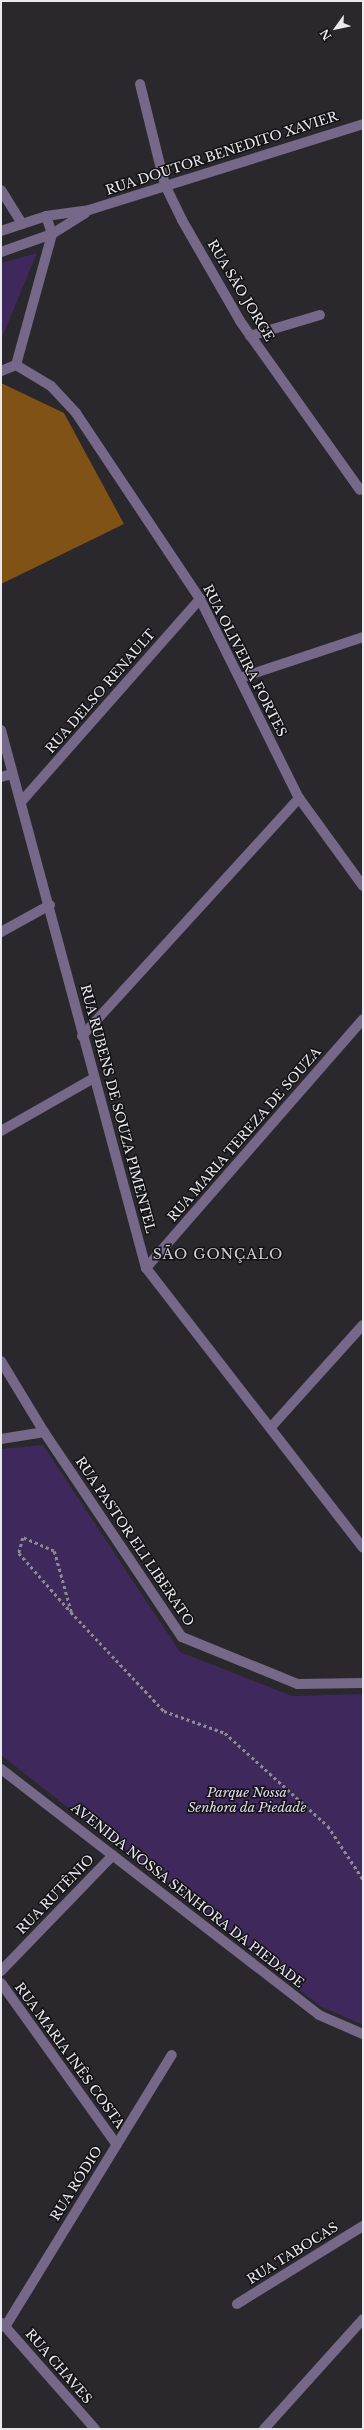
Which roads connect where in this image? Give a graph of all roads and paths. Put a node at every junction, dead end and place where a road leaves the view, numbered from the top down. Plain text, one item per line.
1 (140, 84) dead end
2 (363, 124) edge
3 (165, 185) junction
4 (1, 190) edge
5 (89, 210) junction
6 (46, 216) junction
7 (22, 224) junction
8 (1, 231) edge
9 (52, 234) junction
10 (1, 252) edge
11 (320, 315) dead end
12 (250, 336) junction
13 (16, 365) junction
14 (1, 371) edge
15 (360, 490) dead end
16 (200, 599) junction
17 (363, 637) edge
18 (240, 678) junction
19 (1, 730) edge
20 (12, 774) junction
21 (1, 777) edge
22 (299, 798) junction
23 (21, 802) junction
24 (363, 886) edge
25 (50, 905) junction
26 (1, 932) edge
27 (363, 1019) edge
28 (82, 1036) junction
29 (94, 1078) junction
30 (1, 1131) edge
31 (146, 1268) junction
32 (363, 1325) edge
33 (1, 1362) edge
34 (272, 1426) junction
35 (44, 1432) junction
36 (1, 1439) edge
37 (363, 1548) edge
38 (71, 1612) junction
39 (363, 1683) edge
40 (1, 1769) edge
41 (113, 1855) junction
42 (363, 1879) edge
43 (1, 1972) edge
44 (1, 1983) edge
45 (363, 2034) edge
46 (172, 2055) dead end
47 (117, 2145) junction
48 (363, 2226) edge
49 (237, 2304) dead end
50 (363, 2319) edge
51 (3, 2324) edge
52 (96, 2429) edge
53 (264, 2429) edge

1 - 3 street, RUA SÃO JORGE
2 - 3 street, RUA DOUTOR BENEDITO XAVIER
3 - 5 street, RUA DOUTOR BENEDITO XAVIER
3 - 12 street, RUA SÃO JORGE
4 - 7 street
5 - 6 street, RUA DOUTOR BENEDITO XAVIER
5 - 9 street, RUA DOUTOR BENEDITO XAVIER
6 - 7 street, RUA DOUTOR BENEDITO XAVIER
6 - 9 street
7 - 8 street, RUA DOUTOR BENEDITO XAVIER
9 - 10 street, RUA DOUTOR BENEDITO XAVIER
9 - 13 street
11 - 12 street
12 - 15 street, RUA SÃO JORGE
13 - 14 street
13 - 16 street, RUA OLIVEIRA FORTES
16 - 18 street, RUA OLIVEIRA FORTES
16 - 23 street, RUA DELSO RENAULT
17 - 18 street
18 - 22 street, RUA OLIVEIRA FORTES
19 - 20 street, RUA RUBENS DE SOUZA PIMENTEL
20 - 21 street
20 - 23 street, RUA RUBENS DE SOUZA PIMENTEL
22 - 24 street, RUA OLIVEIRA FORTES
22 - 28 street
23 - 25 street, RUA RUBENS DE SOUZA PIMENTEL
25 - 26 street
25 - 28 street, RUA RUBENS DE SOUZA PIMENTEL
27 - 31 street, RUA MARIA TEREZA DE SOUZA
28 - 29 street, RUA RUBENS DE SOUZA PIMENTEL
29 - 30 street
29 - 31 street, RUA RUBENS DE SOUZA PIMENTEL
31 - 34 street, RUA RUBENS DE SOUZA PIMENTEL
32 - 34 street
33 - 35 street, RUA PASTOR ELI LIBERATO
34 - 37 street, RUA RUBENS DE SOUZA PIMENTEL
35 - 36 street
35 - 39 street, RUA PASTOR ELI LIBERATO
38 - 38 path
38 - 42 path
40 - 41 street, AVENIDA NOSSA SENHORA DA PIEDADE
41 - 43 street, RUA RUTÊNIO
41 - 45 street, AVENIDA NOSSA SENHORA DA PIEDADE
44 - 47 street, RUA MARIA INÊS COSTA
46 - 47 street, RUA RÓDIO
47 - 51 street, RUA RÓDIO
48 - 49 street, RUA TABOCAS
50 - 53 street
51 - 52 street, RUA CHAVES

